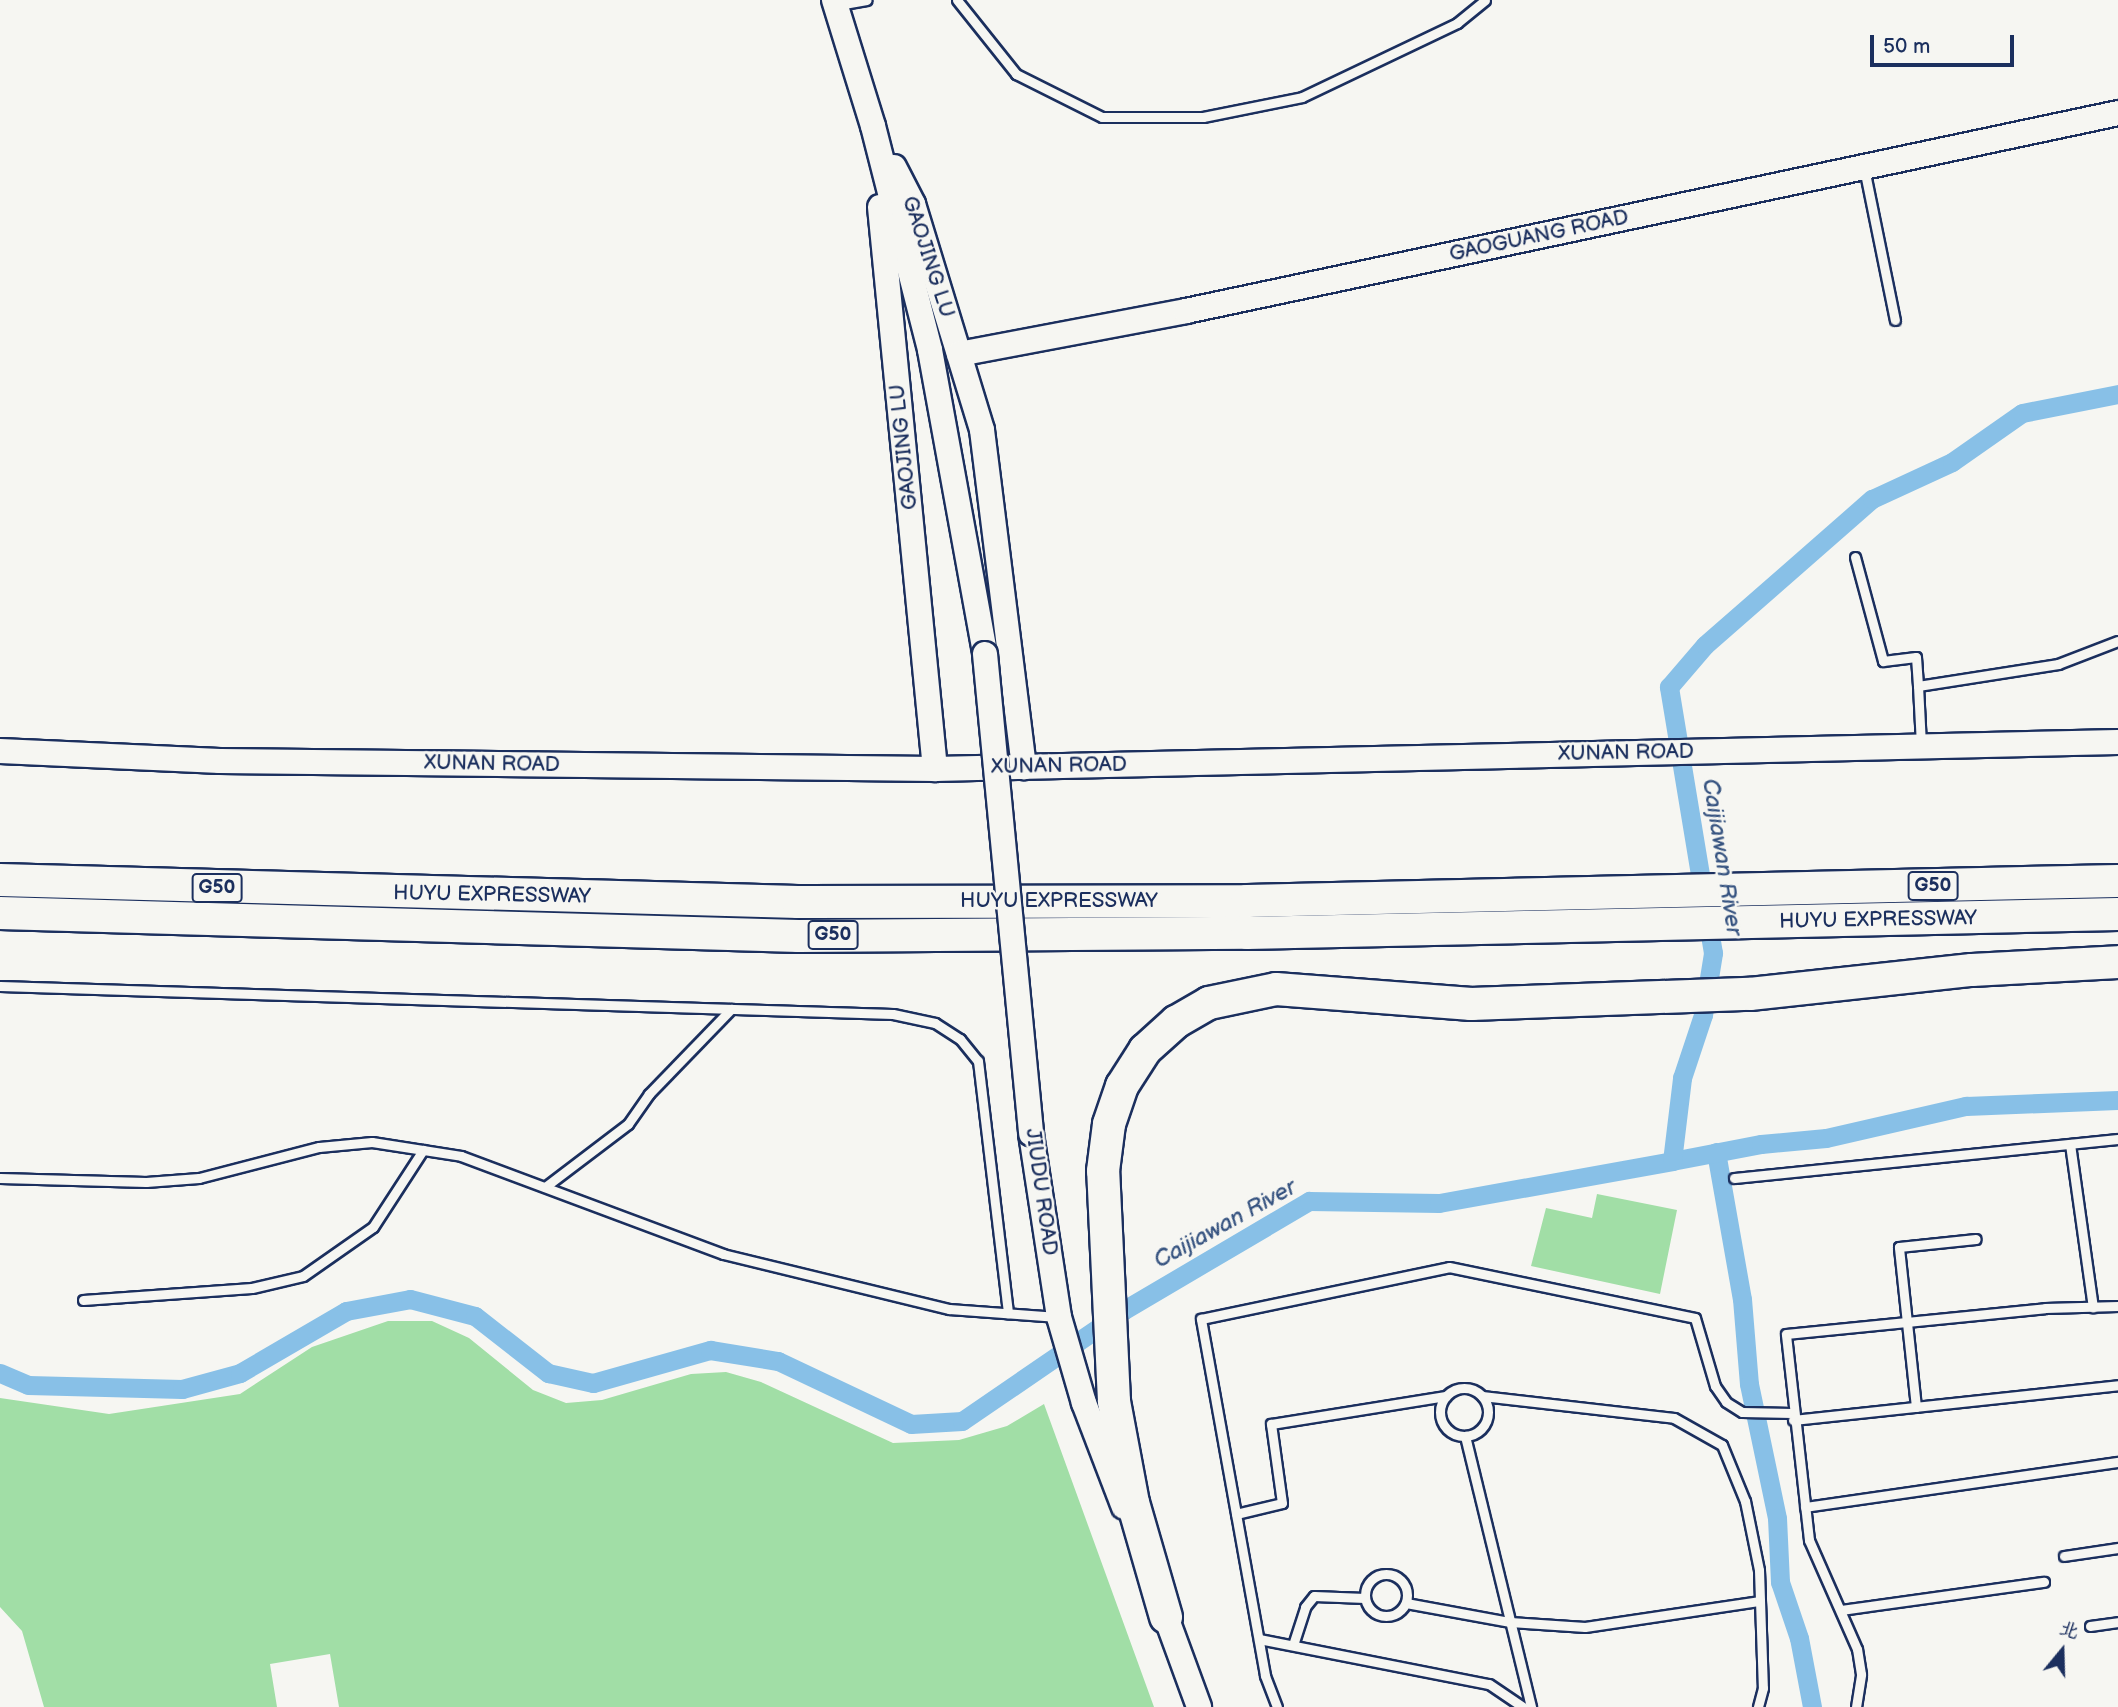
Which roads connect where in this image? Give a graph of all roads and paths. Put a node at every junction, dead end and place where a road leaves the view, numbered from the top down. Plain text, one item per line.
1 (867, 0) edge
2 (957, 0) edge
3 (1485, 0) edge
4 (835, 3) edge
5 (2118, 113) edge
6 (873, 126) junction
7 (1863, 167) junction
8 (1895, 320) dead end
9 (959, 354) junction
10 (1855, 557) dead end
11 (2118, 641) edge
12 (985, 654) joint
13 (1918, 686) junction
14 (2118, 742) edge
15 (1921, 747) junction
16 (0, 751) edge
17 (1024, 767) junction
18 (935, 769) junction
19 (0, 874) edge
20 (0, 880) edge
21 (2118, 881) edge
22 (434, 894) junction
23 (0, 913) edge
24 (2118, 917) edge
25 (2118, 962) edge
26 (0, 986) edge
27 (731, 1009) junction
28 (2118, 1139) edge
29 (2070, 1144) junction
30 (423, 1150) junction
31 (0, 1178) edge
32 (1734, 1178) dead end
33 (545, 1187) junction
34 (1976, 1239) dead end
35 (83, 1300) dead end
36 (2118, 1306) edge
37 (2092, 1307) junction
38 (1008, 1313) junction
39 (1059, 1317) junction
40 (1906, 1322) junction
41 (2118, 1385) edge
42 (1446, 1396) junction
43 (1482, 1396) junction
44 (1916, 1407) junction
45 (1792, 1417) junction
46 (1465, 1436) junction
47 (2118, 1462) edge
48 (1805, 1507) junction
49 (1236, 1514) junction
50 (2118, 1548) edge
51 (2064, 1556) dead end
52 (2044, 1582) dead end
53 (1365, 1598) junction
54 (1760, 1601) junction
55 (1406, 1603) junction
56 (1841, 1610) junction
57 (1166, 1617) junction
58 (1510, 1622) junction
59 (2118, 1622) edge
60 (2090, 1626) dead end
61 (1259, 1639) junction
62 (1293, 1645) junction
63 (1199, 1707) edge
64 (1277, 1707) edge
65 (1523, 1707) edge
66 (1531, 1707) edge
67 (1758, 1707) edge
68 (1856, 1707) edge

1 - 4 lane
2 - 3 lane
4 - 6 street, GAOJING LU
5 - 7 street, GAOGUANG ROAD
6 - 9 street, GAOJING LU
6 - 12 street, GAOJING LU
6 - 18 street, GAOJING LU
7 - 8 lane
7 - 9 street, GAOGUANG ROAD
9 - 17 street, GAOJING LU
10 - 13 lane
11 - 13 lane
12 - 39 street, JIUDU ROAD, bridge
13 - 15 lane
14 - 15 street, XUNAN ROAD
15 - 17 street, XUNAN ROAD
16 - 18 street, XUNAN ROAD
17 - 18 street, XUNAN ROAD
19 - 22 highway
20 - 22 highway, HUYU EXPRESSWAY / G50
21 - 22 highway, HUYU EXPRESSWAY / G50
23 - 24 highway, HUYU EXPRESSWAY / G50
25 - 57 highway
26 - 27 lane
27 - 33 lane
27 - 38 lane
28 - 29 lane
29 - 32 lane
29 - 37 lane
30 - 31 lane
30 - 33 lane
30 - 35 lane
33 - 38 lane
34 - 40 lane
36 - 37 lane
37 - 40 lane
38 - 39 lane
39 - 57 street, JIUDU ROAD
40 - 44 lane
40 - 45 lane
41 - 44 lane
42 - 43 lane
42 - 46 lane
42 - 49 lane
43 - 46 lane
43 - 54 lane
44 - 45 lane
45 - 48 lane
45 - 49 lane
46 - 58 lane
47 - 48 lane
48 - 56 lane
49 - 61 lane
50 - 51 lane
52 - 56 lane
53 - 55 lane
53 - 55 lane
53 - 62 lane
54 - 58 lane
54 - 67 lane
55 - 58 lane
56 - 68 lane
57 - 63 street, JIUDU ROAD
58 - 66 lane
59 - 60 lane
61 - 62 lane
61 - 64 lane
62 - 65 lane

